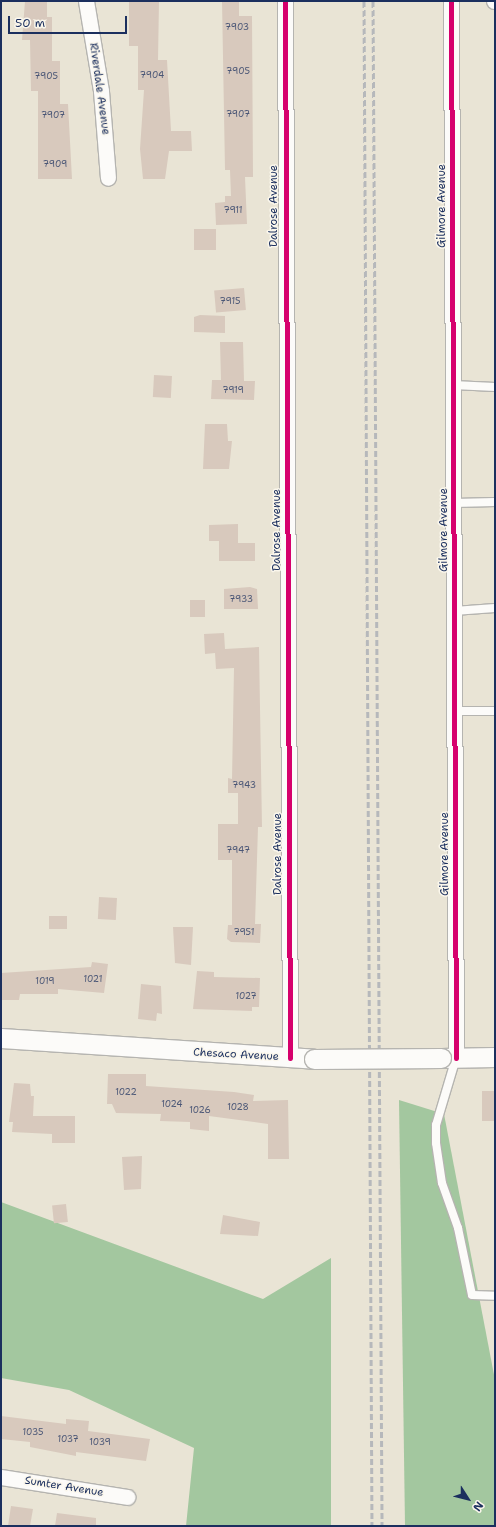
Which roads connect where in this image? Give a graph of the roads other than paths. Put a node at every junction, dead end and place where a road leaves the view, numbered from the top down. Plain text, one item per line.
1 (86, 1) edge
2 (285, 1) edge
3 (451, 1) edge
4 (108, 178) dead end
5 (453, 385) junction
6 (495, 387) edge
7 (495, 502) edge
8 (454, 503) junction
9 (495, 608) edge
10 (454, 611) junction
11 (455, 711) junction
12 (495, 711) edge
13 (1, 1038) edge
14 (290, 1058) junction
15 (448, 1058) junction
16 (495, 1058) edge
17 (495, 1296) edge
18 (1, 1477) edge
19 (127, 1497) dead end

1 - 4 street, Riverdale Avenue
2 - 14 street, Dalrose Avenue
3 - 5 street, Gilmore Avenue
5 - 6 lane
5 - 8 street, Gilmore Avenue
7 - 8 lane
8 - 10 street, Gilmore Avenue
9 - 10 lane
10 - 11 street, Gilmore Avenue
11 - 12 lane
11 - 15 street, Gilmore Avenue
13 - 14 street, Chesaco Avenue
14 - 15 street, Chesaco Avenue, bridge
15 - 16 street, Chesaco Avenue
15 - 17 lane
18 - 19 street, Sumter Avenue

